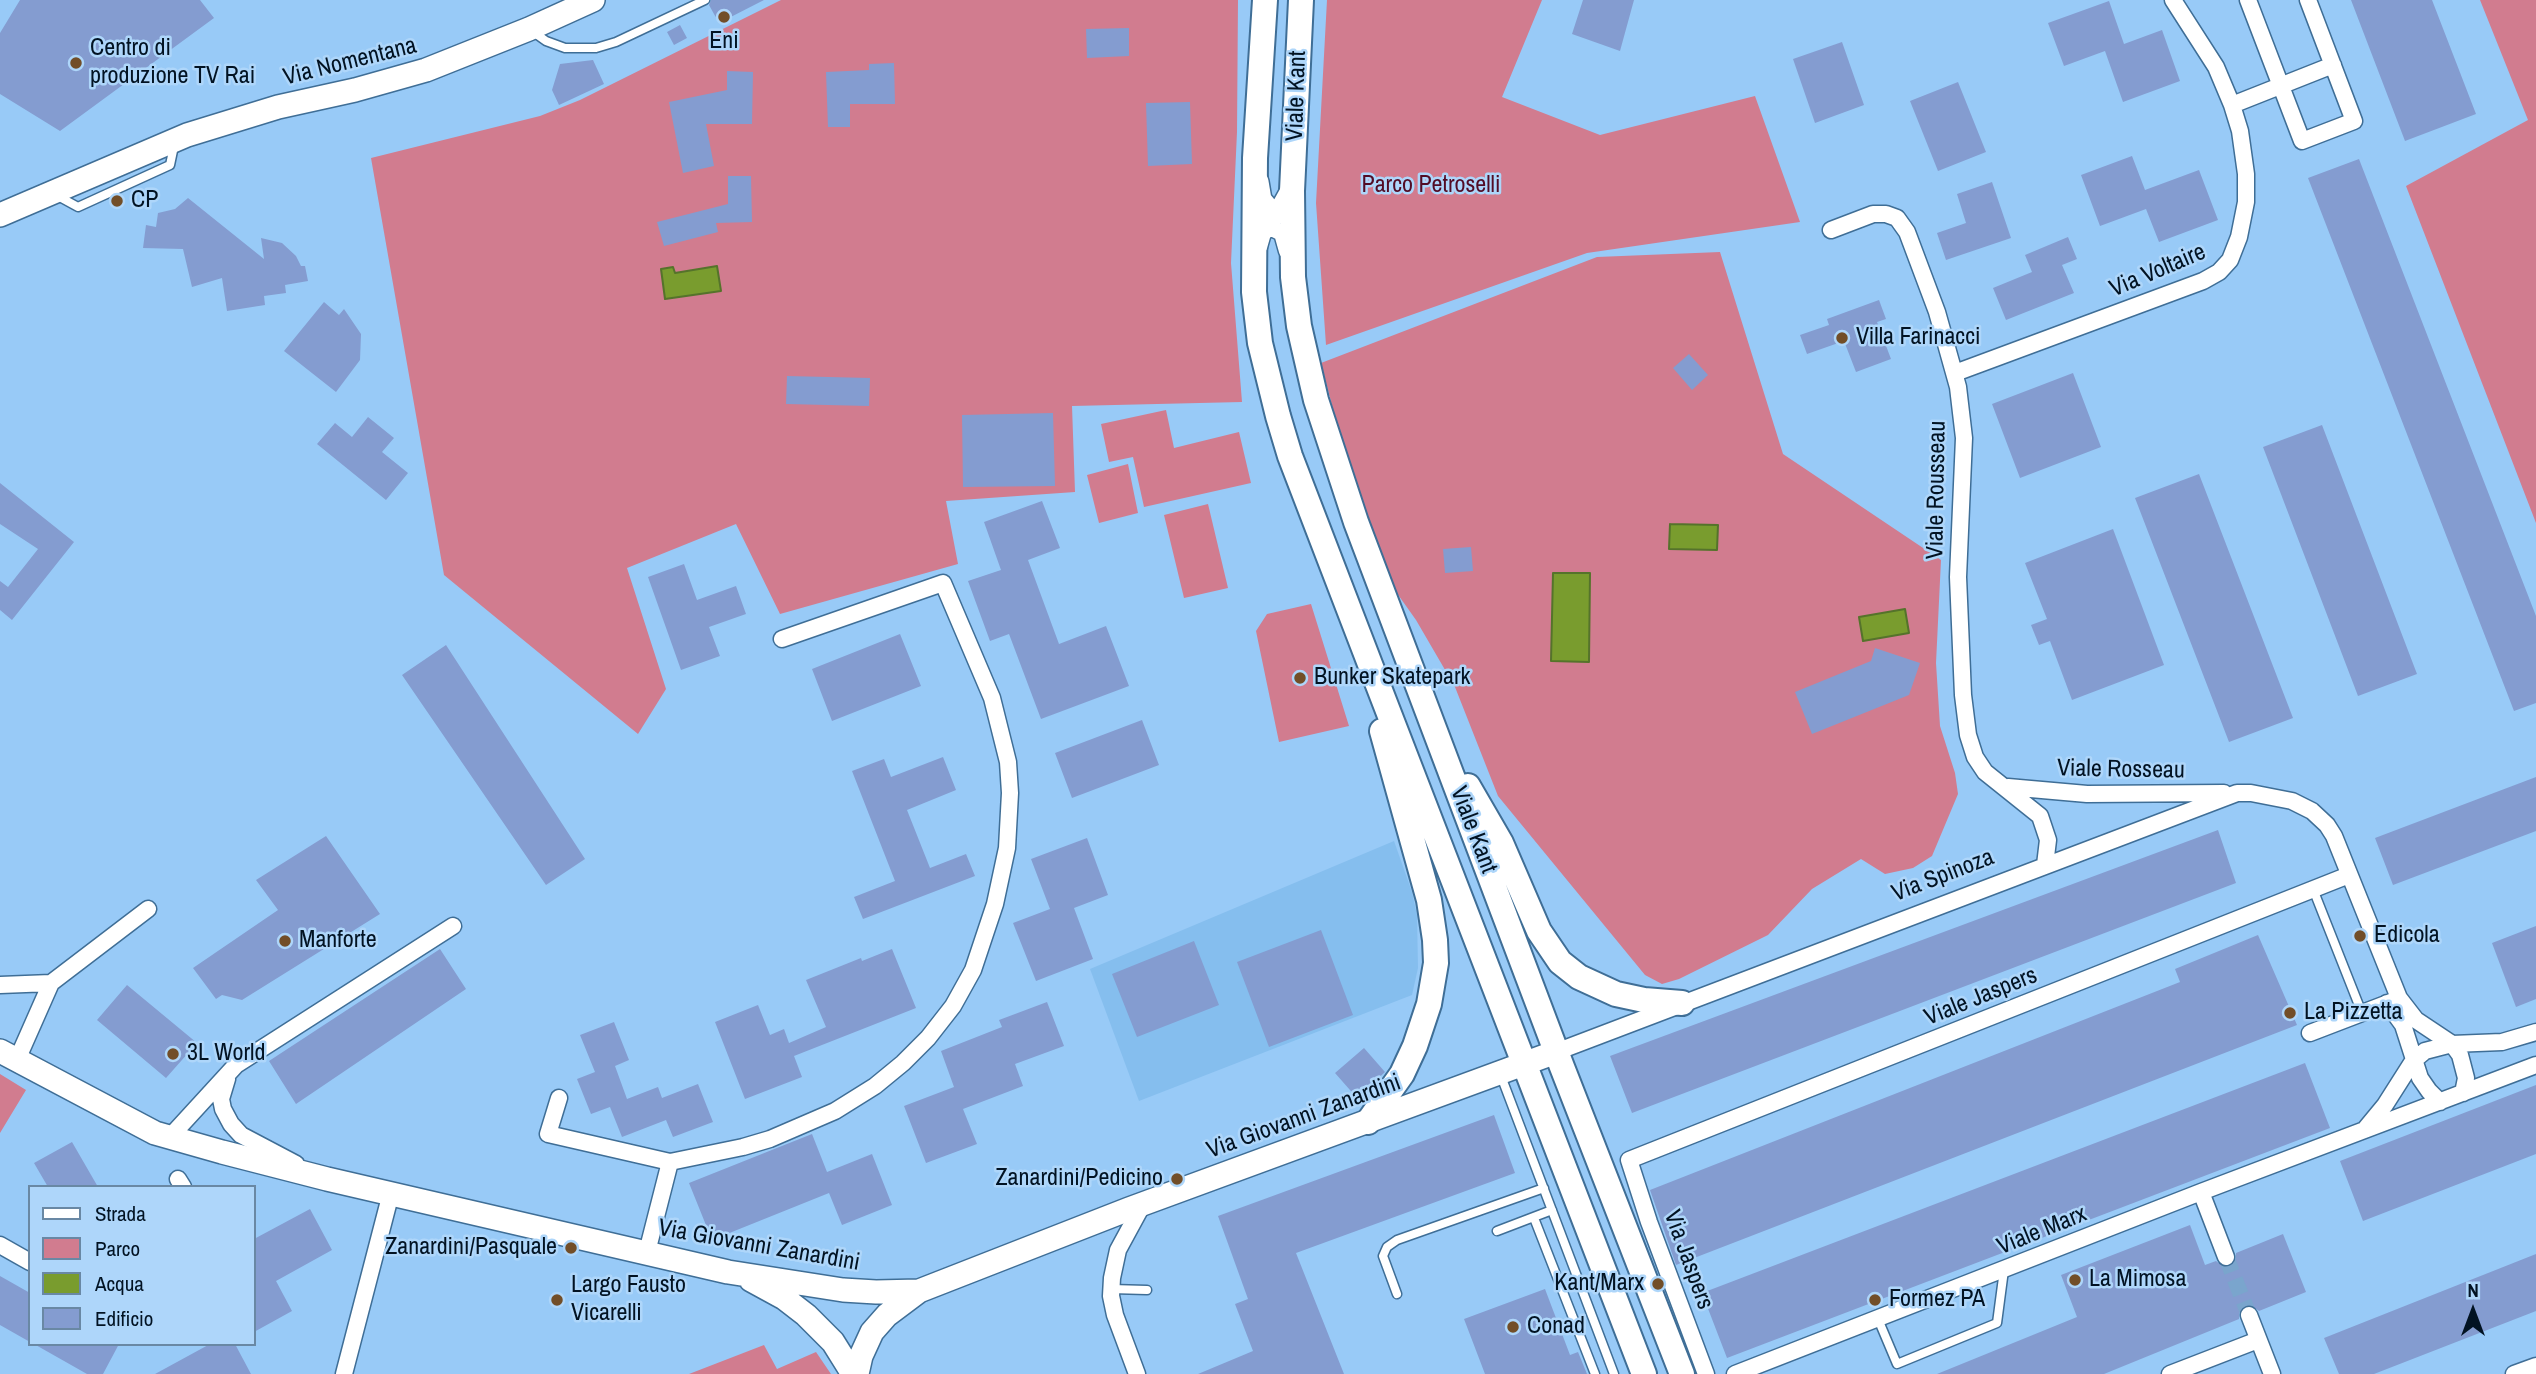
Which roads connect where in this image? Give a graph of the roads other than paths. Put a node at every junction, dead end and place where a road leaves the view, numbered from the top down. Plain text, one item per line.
1 (593, 0) edge
2 (705, 0) edge
3 (1265, 0) edge
4 (1301, 0) edge
5 (2173, 0) edge
6 (2248, 0) edge
7 (2308, 0) edge
8 (529, 29) junction
9 (2333, 65) junction
10 (2281, 86) junction
11 (2232, 105) junction
12 (1255, 158) junction
13 (1292, 191) junction
14 (0, 215) edge
15 (1831, 230) dead end
16 (1293, 277) junction
17 (1260, 343) junction
18 (1955, 373) junction
19 (782, 639) dead end
20 (1373, 672) junction
21 (1438, 739) junction
22 (2006, 787) junction
23 (2236, 793) junction
24 (2045, 865) junction
25 (2349, 875) junction
26 (2313, 889) junction
27 (148, 909) dead end
28 (453, 926) dead end
29 (51, 983) junction
30 (0, 985) edge
31 (2393, 1001) junction
32 (1682, 1003) junction
33 (2362, 1013) junction
34 (2536, 1032) edge
35 (2310, 1033) dead end
36 (2452, 1044) junction
37 (1556, 1052) junction
38 (9, 1055) edge
39 (2413, 1061) junction
40 (1525, 1063) junction
41 (2536, 1065) edge
42 (230, 1070) junction
43 (1500, 1073) junction
44 (2463, 1093) junction
45 (559, 1098) dead end
46 (2440, 1102) junction
47 (1368, 1122) junction
48 (2365, 1130) junction
49 (170, 1138) junction
50 (1629, 1160) joint
51 (670, 1162) junction
52 (320, 1177) junction
53 (1544, 1188) junction
54 (2201, 1192) junction
55 (391, 1194) junction
56 (1143, 1204) junction
57 (1552, 1210) junction
58 (1534, 1217) junction
59 (1497, 1231) dead end
60 (1, 1249) edge
61 (647, 1252) junction
62 (2226, 1257) tunnel mouth
63 (28, 1261) edge
64 (2004, 1270) junction
65 (728, 1272) junction
66 (1111, 1289) junction
67 (1147, 1290) dead end
68 (919, 1291) junction
69 (1397, 1294) dead end
70 (2249, 1315) tunnel mouth
71 (1878, 1319) junction
72 (2258, 1340) junction
73 (1782, 1356) junction
74 (2536, 1366) edge
75 (344, 1374) edge
76 (855, 1374) edge
77 (1137, 1374) edge
78 (1595, 1374) edge
79 (1614, 1374) edge
80 (1644, 1374) edge
81 (1682, 1374) edge
82 (1706, 1374) edge
83 (1735, 1374) edge
84 (1770, 1374) edge
85 (2170, 1374) edge
86 (2272, 1374) edge
87 (2514, 1374) edge

1 - 8 street, Via Nomentana
2 - 8 lane
3 - 12 main road, Viale Kant
4 - 13 main road, Viale Kant
5 - 11 street, Via Voltaire
6 - 10 street
7 - 9 street
8 - 14 street, Via Nomentana
9 - 10 street
9 - 10 street
10 - 11 street
11 - 18 street, Via Voltaire
12 - 13 street, Viale Kant
12 - 17 main road, Viale Kant
13 - 16 main road, Viale Kant
15 - 18 street, Viale Rousseau
16 - 17 street, Viale Kant
16 - 21 main road, Viale Kant
17 - 20 main road, Viale Kant
18 - 22 street, Viale Rousseau
19 - 51 street
20 - 40 main road, Viale Kant
20 - 47 main road
21 - 32 main road
21 - 37 main road, Viale Kant
22 - 23 street, Viale Rosseau
22 - 24 street, Viale Rousseau
23 - 24 street, Via Spinoza
23 - 25 street, Via Spinoza
24 - 32 street, Via Spinoza
25 - 26 street, Viale Jaspers
25 - 31 street, Via Spinoza
26 - 33 lane
26 - 50 street, Viale Jaspers
27 - 29 street, Via Giovanni Zanardini
28 - 42 street
29 - 30 street
29 - 38 street, Via Giovanni Zanardini
31 - 33 street
31 - 36 street
31 - 39 street
32 - 37 street, Via Spinoza
33 - 35 street
34 - 36 street
36 - 39 street
36 - 44 street
37 - 40 street, Via Spinoza
37 - 81 main road, Viale Kant
38 - 49 street, Via Giovanni Zanardini
39 - 46 street
39 - 48 street
40 - 43 street, Via Giovanni Zanardini
40 - 80 main road, Viale Kant
41 - 44 street, Viale Marx
42 - 49 street
42 - 52 street
43 - 47 street, Via Giovanni Zanardini
43 - 53 lane
44 - 46 street, Viale Marx
45 - 51 street
46 - 48 street, Viale Marx
47 - 56 street, Via Giovanni Zanardini
48 - 54 street, Viale Marx
49 - 52 street, Via Giovanni Zanardini
50 - 82 street, Via Jaspers
51 - 61 street
52 - 55 street, Via Giovanni Zanardini
53 - 57 lane
53 - 69 lane
54 - 62 street
54 - 64 street, Viale Marx
55 - 61 street, Via Giovanni Zanardini
55 - 75 street
56 - 66 street
56 - 68 street, Via Giovanni Zanardini
57 - 58 lane
57 - 79 lane
58 - 59 lane
58 - 78 lane
60 - 63 street
61 - 65 street, Via Giovanni Zanardini
64 - 71 street, Viale Marx
64 - 71 lane
65 - 68 street, Via Giovanni Zanardini
65 - 76 street
66 - 67 lane
66 - 77 street
68 - 76 street
70 - 72 street
71 - 73 street, Viale Marx
72 - 85 street
72 - 86 street
73 - 83 street, Viale Marx
73 - 84 street
74 - 87 street

